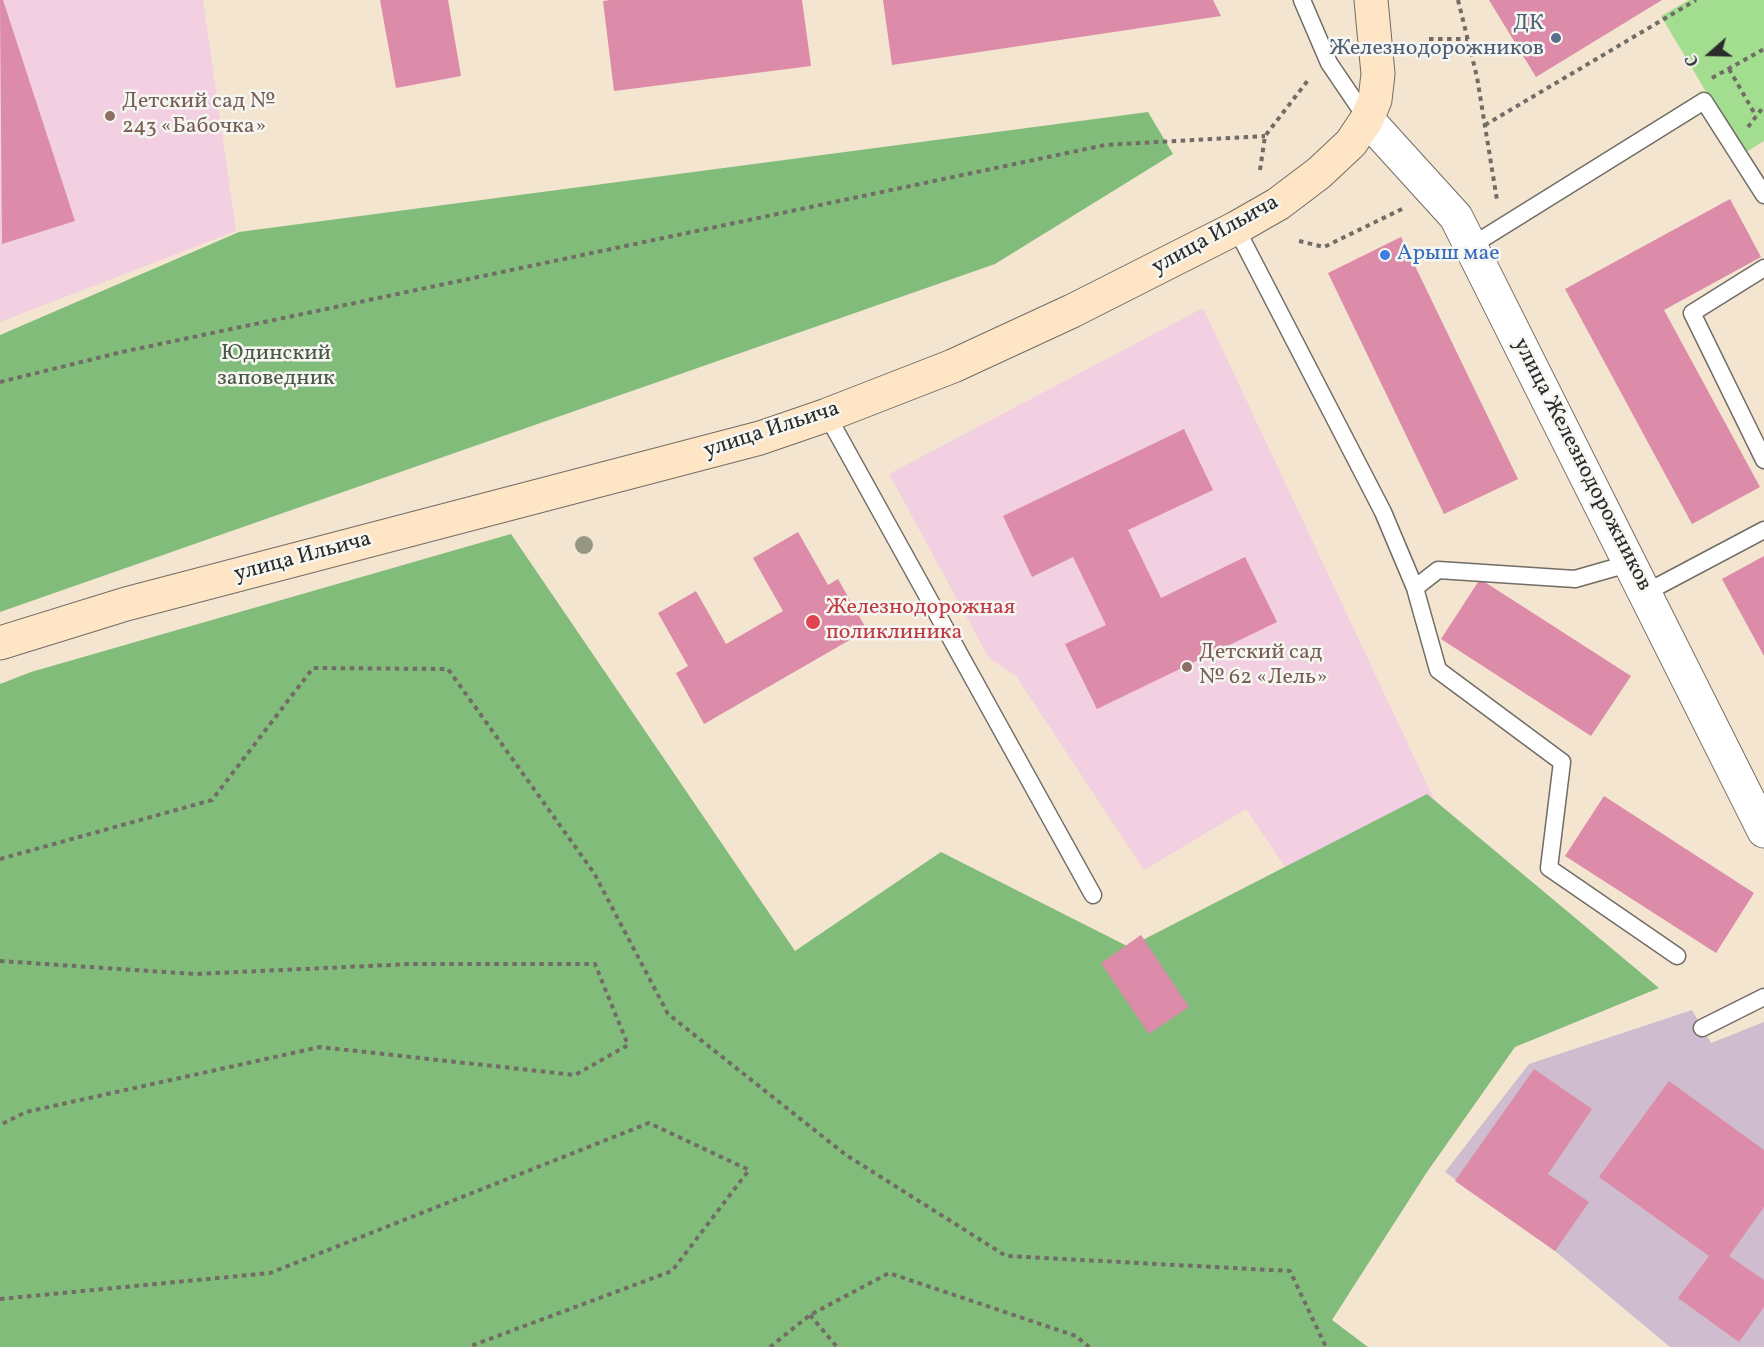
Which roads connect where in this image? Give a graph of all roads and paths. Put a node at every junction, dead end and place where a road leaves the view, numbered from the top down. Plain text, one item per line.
1 (1302, 0) edge
2 (1371, 0) edge
3 (1458, 0) edge
4 (1696, 0) edge
5 (1429, 39) dead end
6 (1468, 39) junction
7 (1764, 49) edge
8 (1729, 69) junction
9 (1310, 79) dead end
10 (1709, 80) dead end
11 (1756, 116) dead end
12 (1367, 119) junction
13 (1485, 125) junction
14 (1265, 136) junction
15 (1260, 170) dead end
16 (1507, 194) dead end
17 (1764, 195) edge
18 (1497, 200) junction
19 (1409, 206) dead end
20 (1456, 217) junction
21 (1236, 228) junction
22 (1299, 241) dead end
23 (1471, 246) junction
24 (1764, 268) edge
25 (0, 382) edge
26 (827, 415) junction
27 (1764, 460) edge
28 (1764, 530) edge
29 (1631, 563) junction
30 (1415, 588) junction
31 (1645, 593) junction
32 (0, 643) edge
33 (1764, 831) edge
34 (0, 859) edge
35 (1093, 895) dead end
36 (1677, 957) dead end
37 (0, 961) edge
38 (1764, 997) edge
39 (1702, 1028) dead end
40 (0, 1125) edge
41 (0, 1299) edge
42 (810, 1315) junction
43 (468, 1347) edge
44 (770, 1347) edge
45 (837, 1347) edge
46 (1089, 1347) edge
47 (1326, 1347) edge

1 - 12 lane
2 - 12 main road, улица Ильича
3 - 6 path
4 - 13 path
5 - 6 path
6 - 13 path
7 - 8 path
8 - 10 path
8 - 11 path
9 - 14 path
12 - 20 street, улица Железнодорожников
12 - 21 main road, улица Ильича
13 - 18 path
14 - 15 path
14 - 25 path
16 - 18 path
17 - 23 lane
18 - 20 path
19 - 22 path
20 - 23 street, улица Железнодорожников
21 - 26 main road, улица Ильича
21 - 30 lane
23 - 29 street, улица Железнодорожников
24 - 27 lane
26 - 32 main road, улица Ильича
26 - 35 lane
28 - 31 lane
29 - 30 lane
29 - 31 street, улица Железнодорожников
30 - 36 lane
31 - 33 street, улица Железнодорожников
34 - 47 path
37 - 40 path
38 - 39 lane
41 - 43 path
42 - 44 path
42 - 45 path
42 - 46 path

